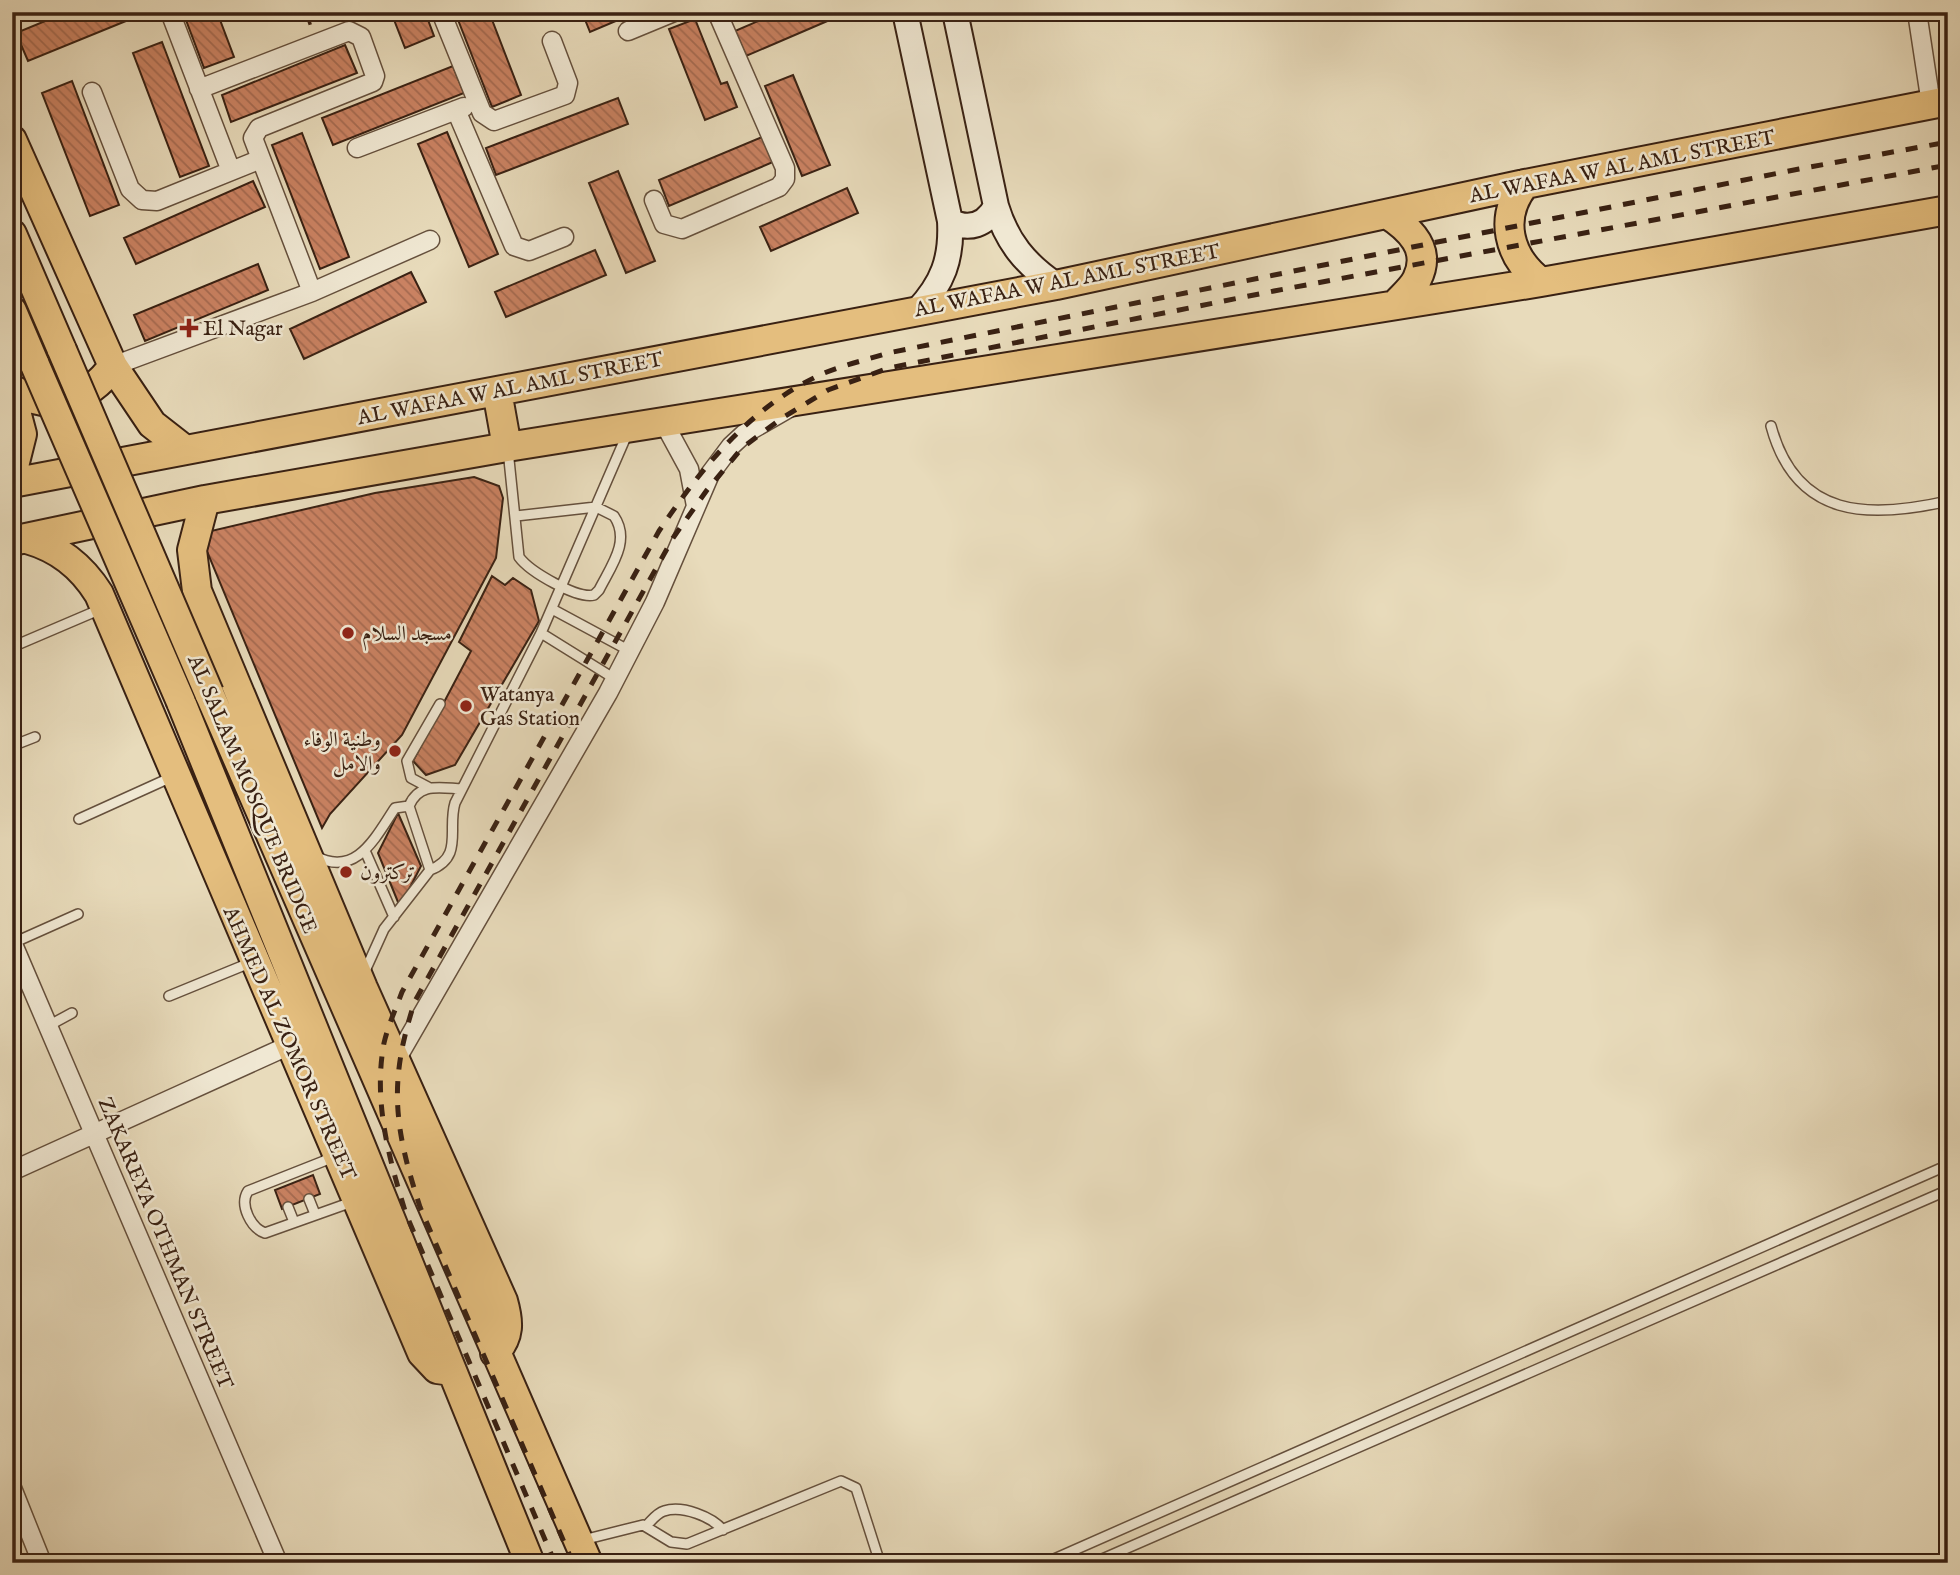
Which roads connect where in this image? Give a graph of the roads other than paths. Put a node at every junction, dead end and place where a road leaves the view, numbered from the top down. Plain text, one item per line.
1 (170, 12) edge
2 (441, 12) edge
3 (674, 12) edge
4 (905, 12) edge
5 (955, 12) edge
6 (1917, 12) edge
7 (723, 14) edge
8 (628, 32) dead end
9 (552, 41) dead end
10 (199, 89) junction
11 (92, 92) dead end
12 (477, 101) junction
13 (1940, 103) edge
14 (456, 110) junction
15 (12, 140) edge
16 (357, 148) dead end
17 (261, 159) junction
18 (231, 171) junction
19 (1525, 184) junction
20 (654, 200) dead end
21 (996, 206) junction
22 (1948, 210) edge
23 (1387, 214) junction
24 (950, 221) junction
25 (12, 234) edge
26 (564, 237) dead end
27 (430, 240) dead end
28 (1541, 282) junction
29 (1056, 285) junction
30 (312, 292) junction
31 (1395, 305) junction
32 (12, 311) edge
33 (917, 311) junction
34 (113, 366) junction
35 (12, 389) edge
36 (497, 390) junction
37 (12, 396) edge
38 (800, 402) junction
39 (664, 423) junction
40 (1771, 426) dead end
41 (630, 428) junction
42 (507, 447) junction
43 (184, 449) junction
44 (12, 474) edge
45 (12, 483) edge
46 (205, 499) junction
47 (1948, 501) edge
48 (596, 508) junction
49 (696, 509) junction
50 (516, 516) junction
51 (19, 540) edge
52 (562, 586) junction
53 (197, 591) junction
54 (105, 608) junction
55 (552, 609) junction
56 (541, 633) junction
57 (12, 647) edge
58 (630, 651) junction
59 (615, 679) junction
60 (439, 704) dead end
61 (34, 737) dead end
62 (12, 746) edge
63 (175, 775) junction
64 (428, 787) junction
65 (462, 789) junction
66 (409, 806) junction
67 (79, 818) dead end
68 (308, 851) junction
69 (366, 853) junction
70 (430, 870) junction
71 (78, 914) dead end
72 (394, 916) junction
73 (12, 943) edge
74 (253, 962) junction
75 (363, 988) junction
76 (169, 996) dead end
77 (72, 1013) dead end
78 (48, 1026) junction
79 (290, 1045) junction
80 (396, 1060) junction
81 (94, 1131) junction
82 (337, 1150) junction
83 (1948, 1165) edge
84 (12, 1171) edge
85 (1948, 1190) edge
86 (309, 1199) dead end
87 (360, 1203) junction
88 (288, 1207) dead end
89 (314, 1214) junction
90 (294, 1222) junction
91 (495, 1353) junction
92 (452, 1371) junction
93 (12, 1488) edge
94 (647, 1525) junction
95 (723, 1530) junction
96 (583, 1552) edge
97 (43, 1563) edge
98 (278, 1563) edge
99 (530, 1563) edge
100 (880, 1563) edge
101 (1045, 1563) edge
102 (1093, 1563) edge

1 - 10 street
2 - 12 street
3 - 8 street
4 - 24 street
5 - 21 street
6 - 13 street
7 - 20 street
9 - 12 street
10 - 17 street
10 - 18 street
11 - 18 street
12 - 14 street
13 - 19 main road, AL WAFAA W AL AML STREET
14 - 16 street
14 - 26 street
15 - 34 main road
17 - 18 street
17 - 30 street
19 - 23 main road, AL WAFAA W AL AML STREET
19 - 28 main road
21 - 24 street
21 - 29 street
22 - 28 main road
23 - 29 main road, AL WAFAA W AL AML STREET
23 - 31 main road
24 - 33 street
25 - 91 main road, AL SALAM MOSQUE BRIDGE, bridge
27 - 30 street
28 - 31 main road
29 - 33 main road, AL WAFAA W AL AML STREET
30 - 34 street
31 - 38 main road
32 - 92 main road, AL SALAM MOSQUE BRIDGE, bridge
33 - 36 main road, AL WAFAA W AL AML STREET
34 - 35 main road
34 - 43 main road
36 - 42 main road
36 - 43 main road, AL WAFAA W AL AML STREET
37 - 44 main road
38 - 39 main road
38 - 49 street
39 - 41 main road
39 - 49 street
40 - 47 lane
41 - 42 main road
41 - 48 lane
42 - 46 main road
42 - 50 lane
43 - 45 main road, AL WAFAA W AL AML STREET
46 - 51 main road
46 - 53 main road
48 - 50 lane
48 - 52 lane
48 - 52 lane
49 - 58 street
50 - 52 lane
51 - 54 main road, AHMED AL ZOMOR STREET
52 - 55 lane
53 - 54 main road
53 - 68 main road
54 - 57 lane
54 - 63 main road, AHMED AL ZOMOR STREET
55 - 56 lane
55 - 58 lane
56 - 59 lane
56 - 65 lane
58 - 59 street
59 - 80 street
60 - 64 lane
61 - 62 lane
63 - 67 lane
63 - 74 main road, AHMED AL ZOMOR STREET
64 - 65 lane
64 - 66 lane
65 - 70 lane
66 - 69 lane
66 - 70 lane
68 - 69 lane
68 - 75 main road
69 - 72 lane
70 - 72 lane
71 - 73 lane
72 - 75 lane
73 - 78 street, ZAKAREYA OTHMAN STREET
74 - 76 lane
74 - 79 main road, AHMED AL ZOMOR STREET
75 - 80 main road
77 - 78 lane
78 - 81 street, ZAKAREYA OTHMAN STREET
79 - 81 street
79 - 82 main road, AHMED AL ZOMOR STREET
80 - 91 main road
81 - 84 street
81 - 98 street, ZAKAREYA OTHMAN STREET
82 - 87 main road, AHMED AL ZOMOR STREET
82 - 90 lane
83 - 101 lane
85 - 102 lane
86 - 89 lane
87 - 89 lane
87 - 92 main road, AHMED AL ZOMOR STREET
88 - 90 lane
89 - 90 lane
91 - 96 main road
92 - 99 main road
93 - 97 street
94 - 95 lane
94 - 95 lane
94 - 96 lane
95 - 100 lane

